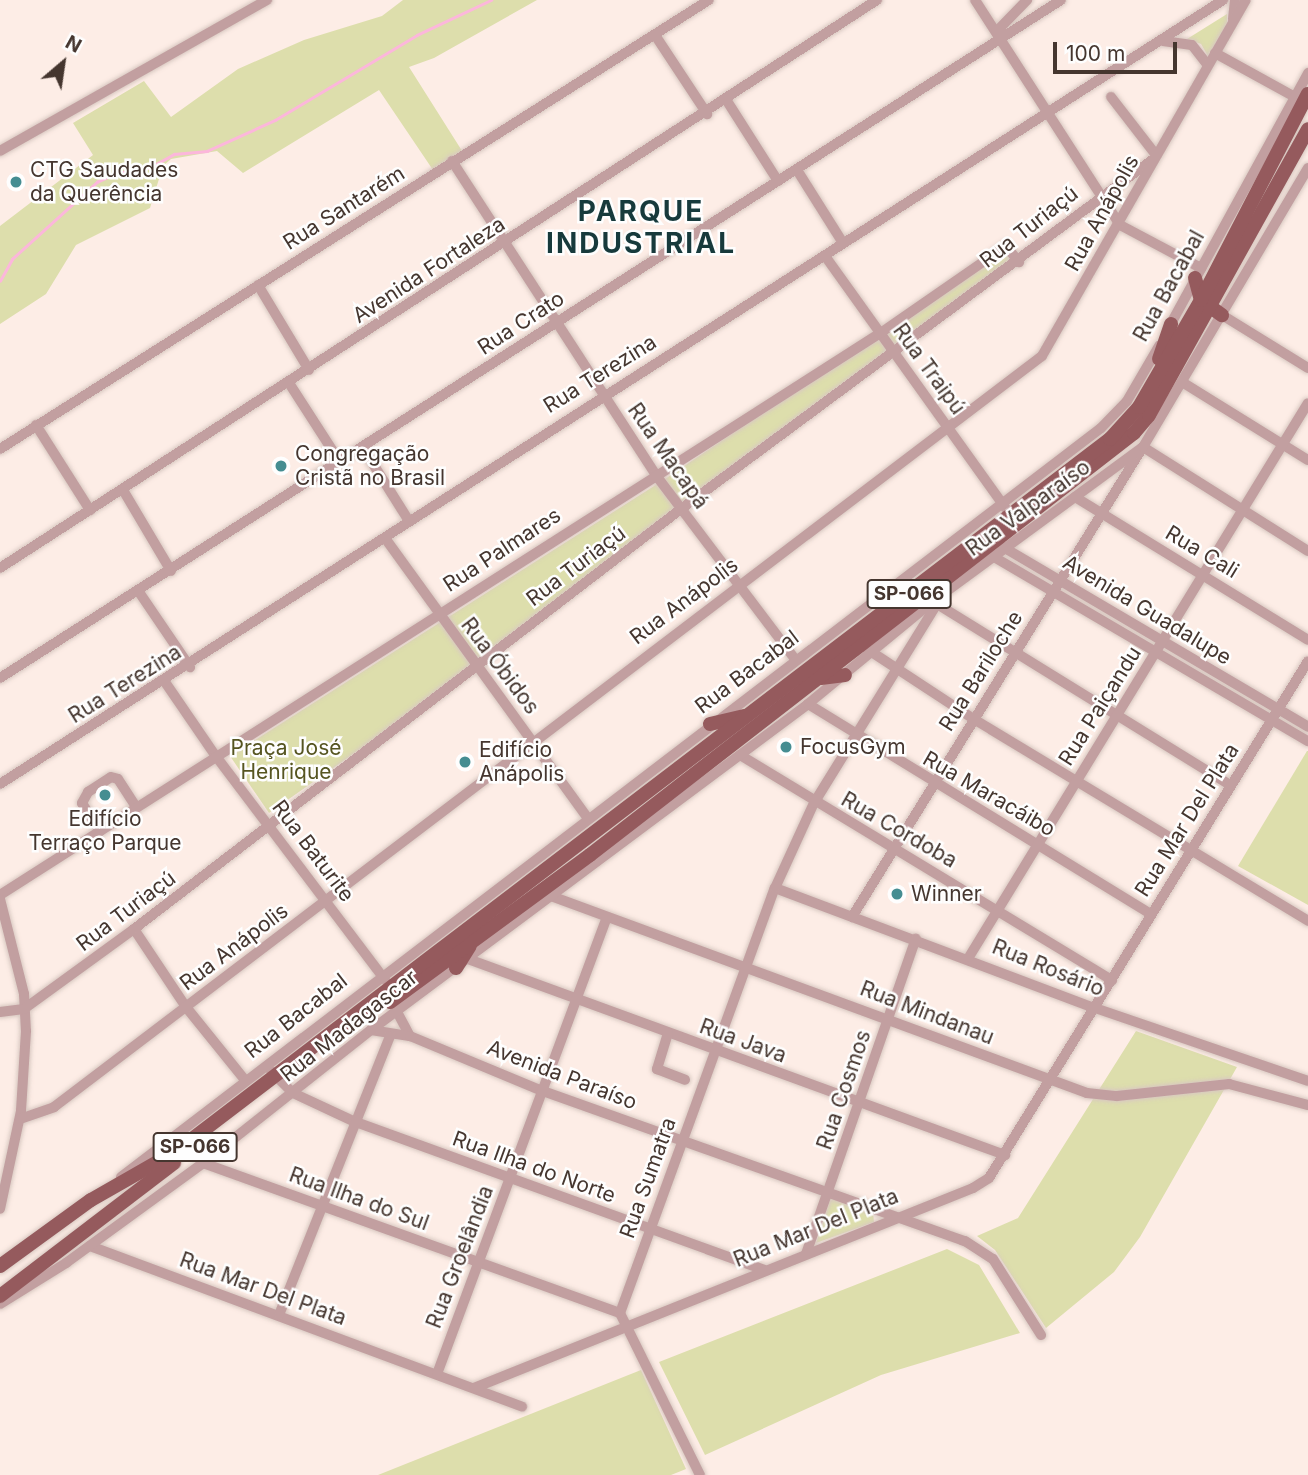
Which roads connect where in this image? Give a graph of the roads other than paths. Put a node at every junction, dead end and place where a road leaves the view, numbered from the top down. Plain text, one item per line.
1 (267, 0) edge
2 (709, 0) edge
3 (877, 0) edge
4 (975, 0) edge
5 (1027, 0) edge
6 (1061, 0) edge
7 (1223, 0) edge
8 (1235, 0) edge
9 (1246, 0) edge
10 (1232, 26) junction
11 (655, 35) junction
12 (999, 36) junction
13 (1163, 41) junction
14 (1215, 53) junction
15 (1208, 64) junction
16 (1308, 72) edge
17 (1301, 95) edge
18 (1111, 97) dead end
19 (727, 101) junction
20 (706, 114) junction
21 (1046, 116) junction
22 (1308, 129) edge
23 (0, 151) edge
24 (1155, 157) junction
25 (452, 161) junction
26 (1308, 168) edge
27 (797, 170) junction
28 (778, 181) junction
29 (1100, 196) junction
30 (1120, 225) junction
31 (506, 243) junction
32 (843, 243) junction
33 (825, 256) junction
34 (1019, 262) junction
35 (1198, 273) junction
36 (258, 285) junction
37 (1211, 307) junction
38 (555, 324) junction
39 (1171, 324) junction
40 (879, 334) junction
41 (892, 352) junction
42 (1308, 368) edge
43 (309, 370) junction
44 (1182, 382) junction
45 (289, 383) junction
46 (603, 395) junction
47 (1308, 404) edge
48 (1139, 407) junction
49 (36, 425) junction
50 (947, 426) junction
51 (1282, 445) junction
52 (1143, 447) junction
53 (363, 448) junction
54 (0, 449) edge
55 (1308, 460) edge
56 (340, 462) junction
57 (655, 474) junction
58 (123, 490) junction
59 (1075, 497) junction
60 (681, 509) junction
61 (90, 510) junction
62 (1242, 510) junction
63 (1102, 514) junction
64 (409, 521) junction
65 (1012, 521) junction
66 (964, 531) junction
67 (385, 538) junction
68 (994, 547) junction
69 (1308, 551) edge
70 (1034, 565) junction
71 (0, 568) edge
72 (171, 571) junction
73 (1203, 574) junction
74 (1058, 585) junction
75 (738, 586) junction
76 (139, 592) junction
77 (937, 601) junction
78 (858, 611) junction
79 (437, 615) junction
80 (1308, 639) edge
81 (863, 644) junction
82 (1160, 647) junction
83 (1015, 652) junction
84 (795, 659) junction
85 (1308, 661) edge
86 (190, 667) junction
87 (476, 667) junction
88 (898, 671) junction
89 (845, 675) junction
90 (0, 678) edge
91 (820, 678) junction
92 (165, 682) junction
93 (808, 704) junction
94 (764, 706) junction
95 (1116, 714) junction
96 (1275, 714) junction
97 (972, 719) junction
98 (710, 724) junction
99 (1308, 727) edge
100 (856, 737) junction
101 (532, 739) junction
102 (1308, 741) edge
103 (737, 749) junction
104 (215, 755) junction
105 (716, 772) joint
106 (1076, 781) junction
107 (933, 784) junction
108 (0, 785) edge
109 (1230, 785) junction
110 (814, 803) junction
111 (136, 807) junction
112 (587, 817) junction
113 (270, 825) junction
114 (100, 831) junction
115 (1038, 845) junction
116 (893, 848) junction
117 (1191, 850) junction
118 (775, 888) junction
119 (551, 896) junction
120 (0, 897) edge
121 (326, 902) junction
122 (997, 910) junction
123 (1151, 914) junction
124 (852, 917) junction
125 (607, 918) junction
126 (1308, 921) edge
127 (134, 929) junction
128 (475, 938) junction
129 (916, 939) junction
130 (969, 957) junction
131 (468, 959) junction
132 (456, 968) junction
133 (744, 969) junction
134 (383, 974) junction
135 (1112, 980) junction
136 (362, 990) junction
137 (390, 1000) junction
138 (574, 1000) junction
139 (186, 1007) junction
140 (1095, 1008) junction
141 (24, 1009) junction
142 (0, 1012) edge
143 (890, 1017) junction
144 (370, 1030) junction
145 (668, 1033) junction
146 (390, 1036) junction
147 (410, 1036) junction
148 (714, 1052) junction
149 (272, 1059) junction
150 (244, 1080) junction
151 (685, 1080) dead end
152 (277, 1081) junction
153 (1051, 1081) junction
154 (1308, 1083) edge
155 (540, 1090) junction
156 (293, 1093) junction
157 (1287, 1098) junction
158 (1304, 1103) edge
159 (861, 1104) junction
160 (20, 1119) junction
161 (354, 1121) junction
162 (683, 1141) junction
163 (1005, 1155) junction
164 (203, 1163) junction
165 (510, 1179) junction
166 (828, 1192) junction
167 (91, 1200) junction
168 (324, 1207) junction
169 (0, 1209) edge
170 (898, 1216) junction
171 (649, 1230) junction
172 (90, 1246) junction
173 (16, 1254) junction
174 (806, 1254) junction
175 (477, 1262) junction
176 (0, 1266) edge
177 (764, 1270) junction
178 (29, 1272) junction
179 (0, 1296) edge
180 (0, 1304) edge
181 (620, 1313) junction
182 (279, 1315) junction
183 (628, 1326) junction
184 (1041, 1335) dead end
185 (437, 1374) junction
186 (474, 1388) junction
187 (522, 1407) dead end
188 (701, 1475) edge

1 - 23 street
2 - 11 street, Rua Santarém
3 - 19 street, Avenida Fortaleza
4 - 12 street
5 - 12 street
6 - 12 street, Rua Crato
7 - 13 street, Rua Terezina
8 - 10 street
9 - 10 street, Rua Anápolis
10 - 14 street, Rua Anápolis
11 - 20 street
11 - 25 street, Rua Santarém
12 - 21 street
12 - 27 street, Rua Crato
13 - 15 street
13 - 21 street, Rua Terezina
14 - 15 street, Rua Anápolis
14 - 17 street
15 - 24 street, Rua Anápolis
16 - 17 street, Rua Bacabal
17 - 35 street, Rua Bacabal
17 - 37 main road, SP-066
18 - 24 street
19 - 20 street, Avenida Fortaleza
19 - 28 street
20 - 31 street, Avenida Fortaleza
21 - 29 street
21 - 32 street, Rua Terezina
22 - 37 main road, SP-066
24 - 29 street, Rua Turiaçú
24 - 30 street, Rua Anápolis
25 - 31 street, Rua Macapá
25 - 36 street, Rua Santarém
26 - 37 street, Rua Valparaíso
27 - 28 street, Rua Crato
27 - 32 street
28 - 38 street, Rua Crato
29 - 30 street
29 - 34 street, Rua Turiaçú
30 - 35 street
30 - 50 street, Rua Anápolis
31 - 38 street, Rua Macapá
31 - 43 street, Avenida Fortaleza
32 - 33 street, Rua Terezina
33 - 40 street, Rua Traipú
33 - 46 street, Rua Terezina
34 - 40 street, Rua Palmares
34 - 41 street, Rua Turiaçú
35 - 37 main road
35 - 39 street, Rua Bacabal
36 - 43 street
36 - 49 street, Rua Santarém
37 - 42 street
37 - 44 street, Rua Valparaíso
37 - 48 main road, SP-066
37 - 65 main road, SP-066
38 - 46 street, Rua Macapá
38 - 53 street, Rua Crato
39 - 48 main road
39 - 65 street, Rua Bacabal
40 - 41 street, Rua Traipú
40 - 57 street, Rua Palmares
41 - 50 street, Rua Traipú
41 - 60 street, Rua Turiaçú
43 - 45 street, Avenida Fortaleza
44 - 51 street
44 - 52 street, Rua Valparaíso
45 - 56 street
45 - 58 street, Avenida Fortaleza
46 - 57 street, Rua Macapá
46 - 64 street, Rua Terezina
47 - 51 street, Rua Paiçandu
48 - 65 main road, SP-066
49 - 54 street, Rua Santarém
49 - 61 street
50 - 65 street, Rua Traipú
50 - 75 street, Rua Anápolis
51 - 55 street
51 - 62 street, Rua Paiçandu
52 - 59 street, Rua Valparaíso
52 - 62 street
52 - 63 street, Rua Bariloche
53 - 56 street, Rua Crato
53 - 64 street
56 - 72 street, Rua Crato
57 - 60 street, Rua Macapá
57 - 79 street, Rua Palmares
58 - 61 street, Avenida Fortaleza
58 - 72 street
59 - 63 street, Rua Cali
59 - 65 street, Rua Valparaíso
60 - 75 street, Rua Macapá
60 - 87 street, Rua Turiaçú
61 - 71 street, Avenida Fortaleza
62 - 69 street
62 - 73 street, Rua Paiçandu
63 - 73 street, Rua Cali
63 - 74 street, Rua Bariloche
64 - 67 street, Rua Terezina
65 - 66 street, Rua Bacabal
65 - 68 main road, SP-066
65 - 70 street, Rua Traipú
66 - 68 street, Avenida Guadalupe
66 - 78 street, Rua Bacabal
67 - 79 street, Rua Óbidos
67 - 86 street, Rua Terezina
68 - 70 street, Avenida Guadalupe
68 - 74 street, Avenida Guadalupe
68 - 77 street, Rua Valparaíso
68 - 81 main road, SP-066
70 - 74 street, Avenida Guadalupe
72 - 76 street, Rua Crato
73 - 80 street, Rua Cali
73 - 82 street, Rua Paiçandu
74 - 82 street, Avenida Guadalupe
74 - 83 street, Rua Bariloche
75 - 84 street, Rua Macapá
75 - 101 street, Rua Anápolis
76 - 86 street
76 - 90 street, Rua Crato
77 - 81 street, Rua Valparaíso
77 - 83 street
77 - 88 street, Rua Sumatra
78 - 81 street
78 - 84 street, Rua Bacabal
79 - 87 street, Rua Óbidos
79 - 104 street, Rua Palmares
81 - 88 street
81 - 89 street, Rua Valparaíso
81 - 91 main road, SP-066
81 - 94 main road, SP-066
82 - 95 street, Rua Paiçandu
82 - 96 street, Avenida Guadalupe
83 - 95 street
83 - 97 street, Rua Bariloche
84 - 98 street, Rua Bacabal
85 - 96 street, Rua Mar Del Plata
86 - 92 street, Rua Terezina
87 - 101 street, Rua Óbidos
87 - 113 street, Rua Turiaçú
88 - 97 street
88 - 100 street, Rua Sumatra
89 - 91 main road
89 - 93 street, Rua Valparaíso
91 - 103 main road, SP-066
92 - 104 street, Rua Baturite
92 - 108 street, Rua Terezina
93 - 100 street, Rua Maracáibo
93 - 103 street, Rua Valparaíso
94 - 98 main road
94 - 137 main road, SP-066
95 - 106 street, Rua Paiçandu
95 - 109 street
96 - 99 street, Avenida Guadalupe
96 - 102 street, Avenida Guadalupe
96 - 109 street, Rua Mar Del Plata
97 - 106 street
97 - 107 street, Rua Bariloche
98 - 112 street, Rua Bacabal
100 - 107 street, Rua Maracáibo
100 - 110 street, Rua Sumatra
101 - 112 street, Rua Óbidos
101 - 121 street, Rua Anápolis
103 - 105 main road
103 - 110 street, Rua Cordoba
103 - 128 main road, SP-066
104 - 111 street, Rua Palmares
104 - 113 street, Rua Baturite
105 - 119 street, Rua Madagascar
106 - 115 street, Rua Paiçandu
106 - 117 street
107 - 115 street, Rua Maracáibo
107 - 116 street, Rua Bariloche
109 - 117 street, Rua Mar Del Plata
110 - 116 street, Rua Cordoba
110 - 118 street, Rua Sumatra
111 - 114 street, Rua Palmares
111 - 114 street
112 - 134 street, Rua Bacabal
113 - 121 street, Rua Baturite
113 - 127 street, Rua Turiaçú
114 - 120 street, Rua Palmares
115 - 122 street, Rua Paiçandu
115 - 123 street, Rua Maracáibo
116 - 122 street, Rua Cordoba
116 - 124 street, Rua Bariloche
117 - 123 street, Rua Mar Del Plata
117 - 126 street
118 - 124 street, Rua Rosário
118 - 133 street, Rua Sumatra
119 - 125 street, Rua Mindanau
119 - 131 street, Rua Madagascar
120 - 141 street
121 - 134 street, Rua Baturite
121 - 139 street, Rua Anápolis
122 - 130 street, Rua Paiçandu
122 - 135 street, Rua Cordoba
123 - 135 street, Rua Mar Del Plata
124 - 129 street, Rua Rosário
125 - 133 street, Rua Mindanau
125 - 138 street, Rua Groelândia
127 - 139 street
127 - 141 street, Rua Turiaçú
128 - 132 main road
128 - 137 main road, SP-066
129 - 130 street, Rua Rosário
129 - 143 street, Rua Cosmos
130 - 140 street, Rua Rosário
131 - 132 street, Rua Madagascar
131 - 138 street, Rua Java
132 - 137 street, Rua Madagascar
133 - 143 street, Rua Mindanau
133 - 148 street, Rua Sumatra
134 - 136 street, Rua Bacabal
134 - 137 street, Rua Baturite
135 - 140 street, Rua Mar Del Plata
136 - 137 street
136 - 149 street, Rua Bacabal
137 - 144 street, Rua Madagascar
137 - 147 street, Rua Baturite
137 - 152 main road, SP-066
138 - 145 street, Rua Java
138 - 155 street, Rua Groelândia
139 - 150 street
139 - 160 street, Rua Anápolis
140 - 153 street, Rua Mar Del Plata
140 - 154 street, Rua Rosário
141 - 142 street
141 - 160 street
143 - 153 street, Rua Mindanau
143 - 159 street, Rua Cosmos
144 - 146 street, Avenida Paraíso
144 - 156 street, Rua Madagascar
145 - 148 street, Rua Java
145 - 151 street
146 - 147 street, Avenida Paraíso
146 - 161 street
147 - 155 street, Avenida Paraíso
148 - 159 street, Rua Java
148 - 162 street, Rua Sumatra
149 - 150 street, Rua Bacabal
149 - 152 street
150 - 167 street, Rua Bacabal
152 - 156 street, Rua Ilha do Norte
152 - 167 main road, SP-066
152 - 178 main road, SP-066
153 - 157 street, Rua Mindanau
153 - 163 street, Rua Mar Del Plata
154 - 157 street
155 - 162 street, Avenida Paraíso
155 - 165 street, Rua Groelândia
156 - 161 street, Rua Ilha do Norte
156 - 164 street, Rua Madagascar
157 - 158 street, Rua Mindanau
159 - 163 street, Rua Java
159 - 166 street, Rua Cosmos
160 - 169 street
161 - 165 street, Rua Ilha do Norte
161 - 168 street
162 - 166 street, Avenida Paraíso
162 - 171 street, Rua Sumatra
163 - 170 street, Rua Mar Del Plata
164 - 168 street, Rua Ilha do Sul
164 - 172 street, Rua Madagascar
165 - 171 street, Rua Ilha do Norte
165 - 175 street, Rua Groelândia
166 - 170 street, Avenida Paraíso
166 - 174 street, Rua Cosmos
167 - 173 main road, SP-066
168 - 175 street, Rua Ilha do Sul
168 - 182 street
170 - 174 street, Rua Mar Del Plata
170 - 184 street, Avenida Paraíso
171 - 177 street, Rua Ilha do Norte
171 - 181 street, Rua Sumatra
172 - 180 street, Rua Madagascar
172 - 182 street, Rua Mar Del Plata
173 - 176 main road, SP-066
173 - 178 main road
174 - 177 street, Rua Mar Del Plata
175 - 181 street, Rua Ilha do Sul
175 - 185 street, Rua Groelândia
177 - 183 street, Rua Mar Del Plata
178 - 179 main road, SP-066
181 - 183 street
182 - 185 street, Rua Mar Del Plata
183 - 186 street, Rua Mar Del Plata
183 - 188 street
185 - 186 street, Rua Mar Del Plata
186 - 187 street

